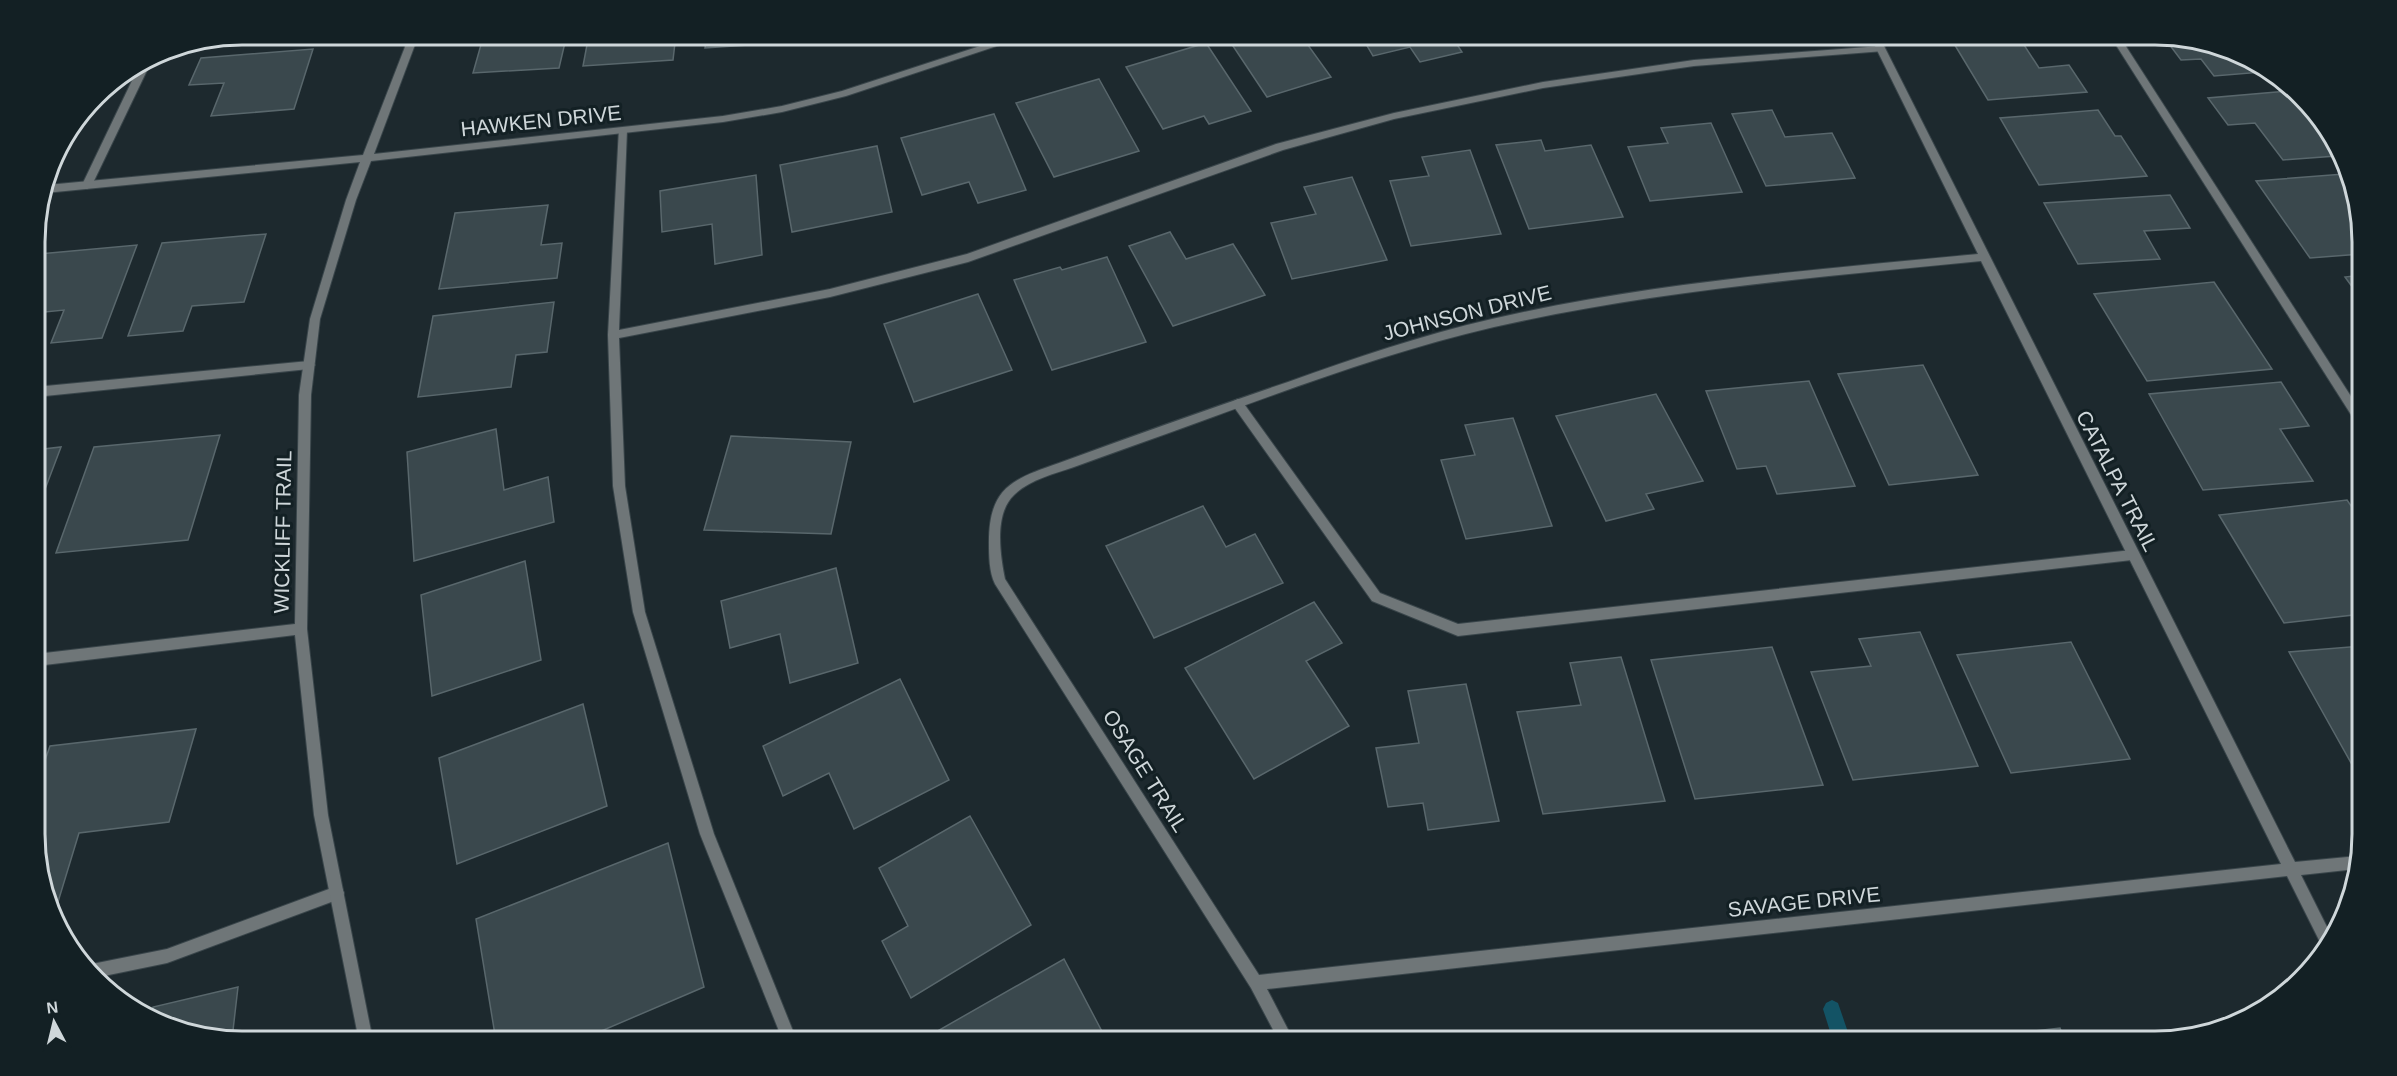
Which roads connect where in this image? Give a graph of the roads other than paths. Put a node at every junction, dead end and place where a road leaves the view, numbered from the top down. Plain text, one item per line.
1 (411, 45) edge
2 (995, 45) edge
3 (1879, 45) edge
4 (2120, 45) edge
5 (1881, 49) junction
6 (141, 73) edge
7 (622, 130) junction
8 (369, 158) junction
9 (87, 185) junction
10 (53, 188) edge
11 (1983, 257) junction
12 (613, 335) junction
13 (309, 364) junction
14 (45, 391) edge
15 (1238, 404) junction
16 (2352, 407) edge
17 (997, 516) joint
18 (2132, 555) junction
19 (301, 629) junction
20 (45, 659) edge
21 (2350, 863) edge
22 (2290, 870) junction
23 (337, 893) junction
24 (2324, 935) edge
25 (100, 969) edge
26 (1256, 983) junction
27 (364, 1031) edge
28 (786, 1031) edge
29 (1282, 1031) edge

1 - 8 street, WICKLIFF TRAIL
2 - 7 street, HAWKEN DRIVE
3 - 5 street, CATALPA TRAIL
4 - 16 street
5 - 11 street, CATALPA TRAIL
5 - 12 street
6 - 9 street
7 - 8 street, HAWKEN DRIVE
7 - 12 street
8 - 9 street, HAWKEN DRIVE
8 - 13 street, WICKLIFF TRAIL
9 - 10 street, HAWKEN DRIVE
11 - 15 street, JOHNSON DRIVE
11 - 18 street, CATALPA TRAIL
12 - 28 street
13 - 14 street
13 - 19 street, WICKLIFF TRAIL
15 - 17 street, JOHNSON DRIVE
15 - 18 street
17 - 26 street, OSAGE TRAIL
18 - 22 street, CATALPA TRAIL
19 - 20 street
19 - 23 street, WICKLIFF TRAIL
21 - 22 street, SAVAGE DRIVE
22 - 24 street, CATALPA TRAIL
22 - 26 street, SAVAGE DRIVE
23 - 25 street
23 - 27 street, WICKLIFF TRAIL
26 - 29 street, OSAGE TRAIL

